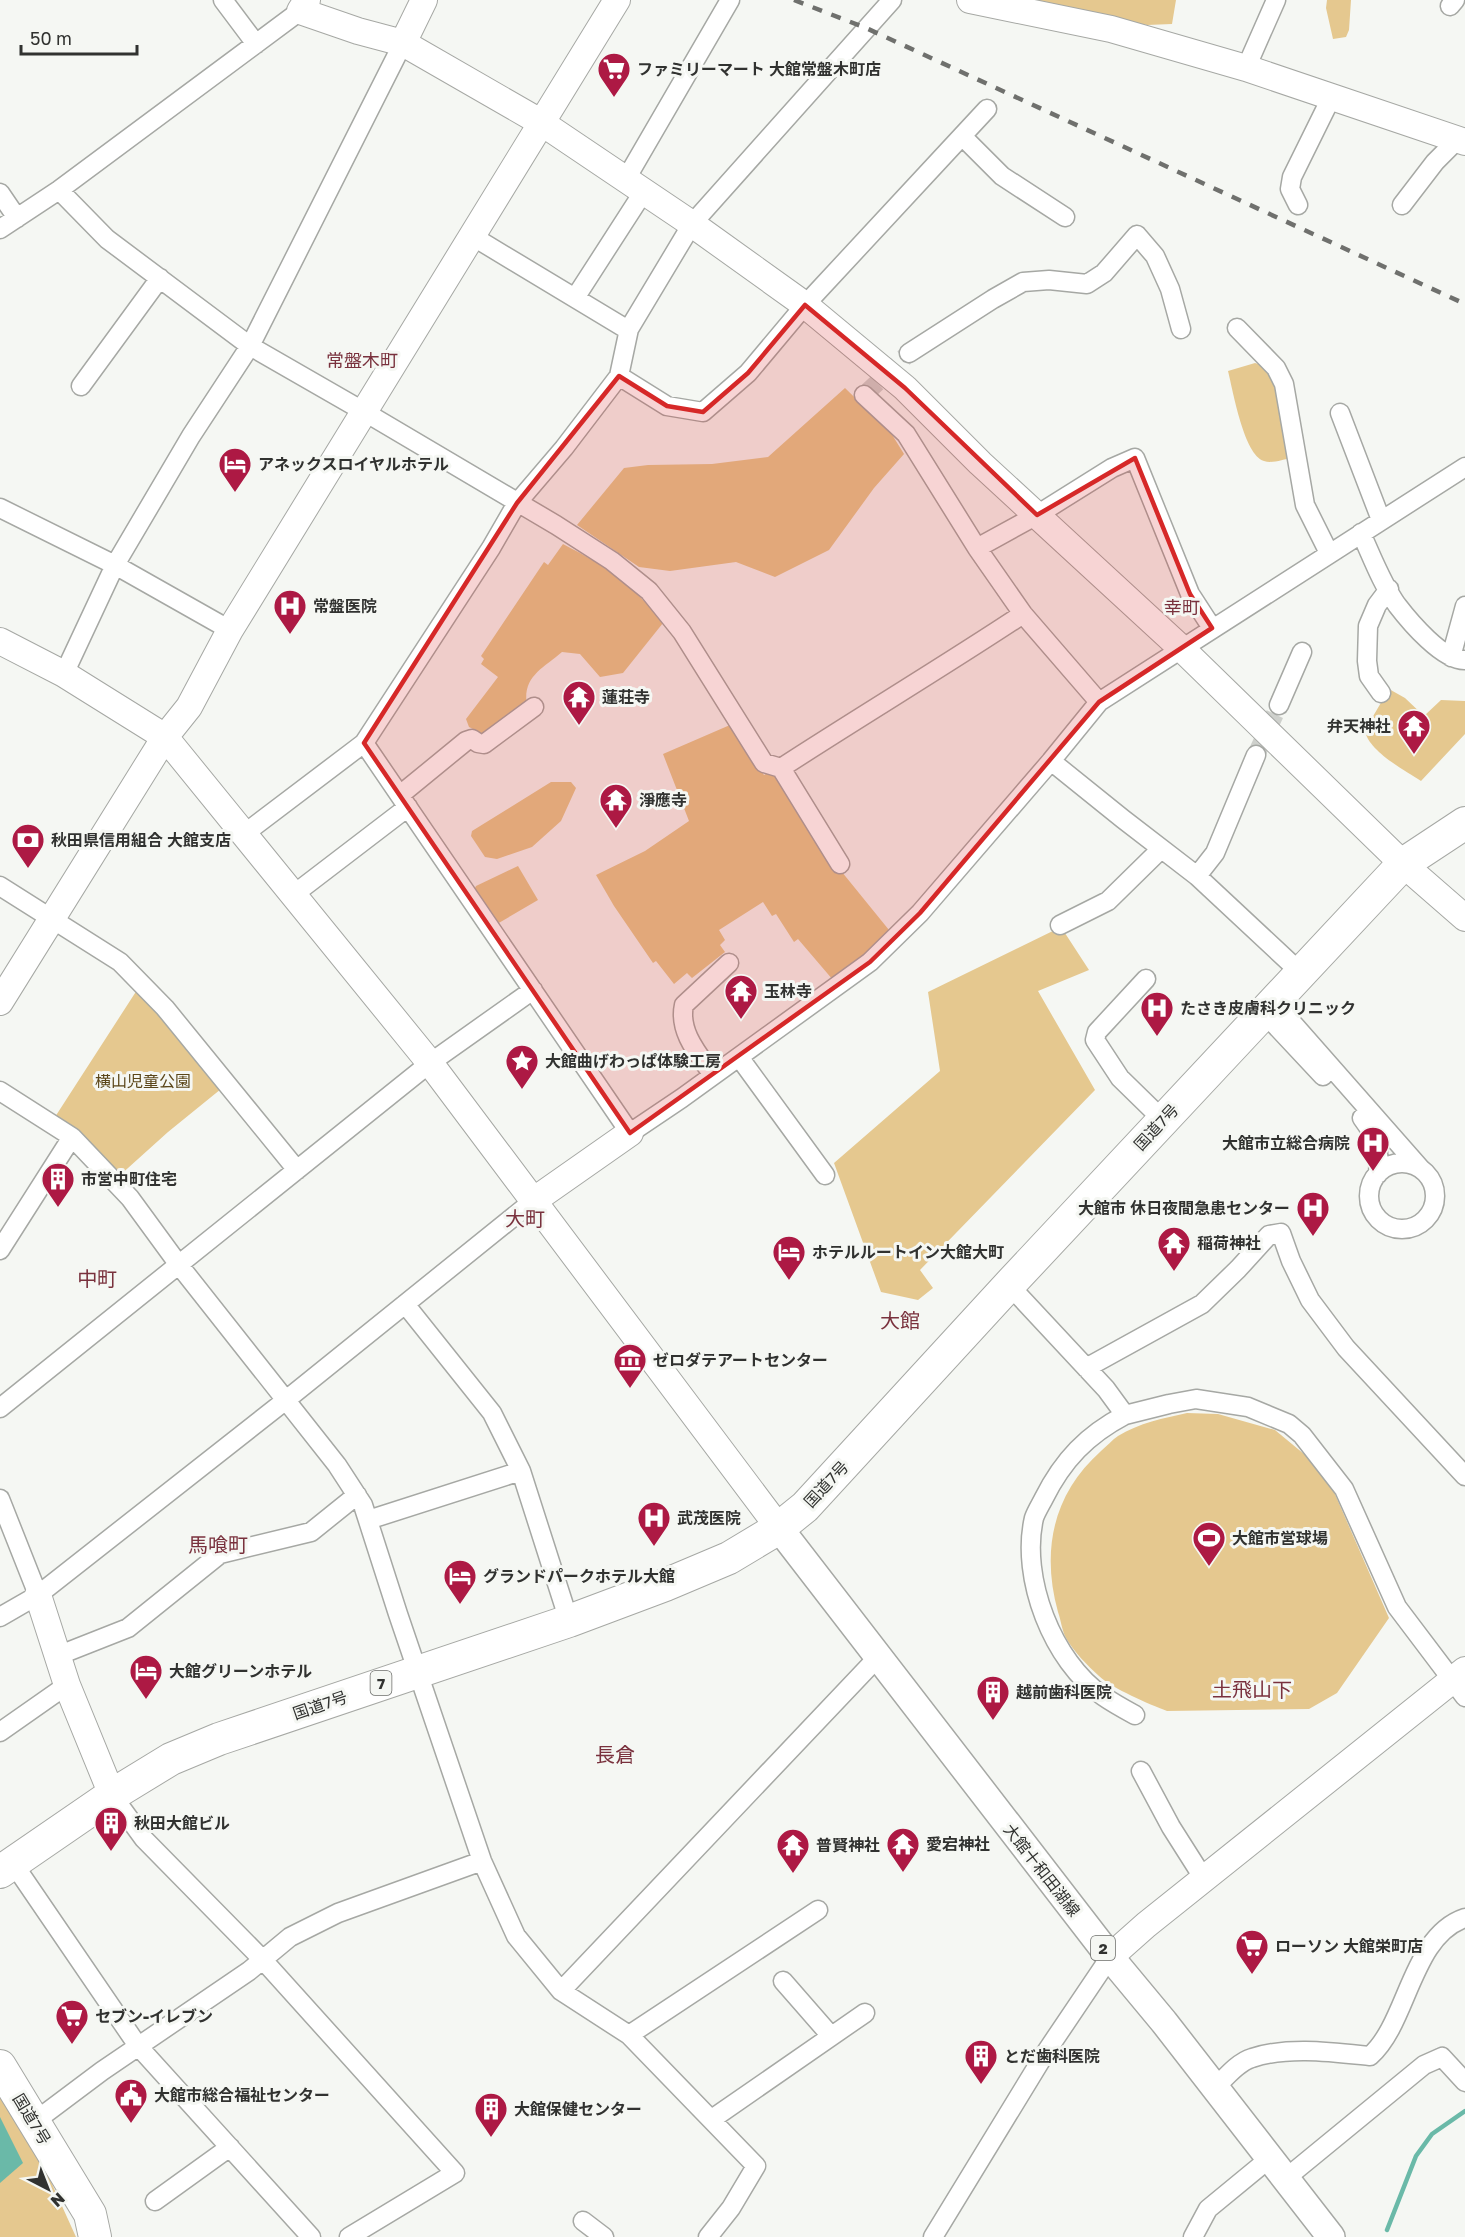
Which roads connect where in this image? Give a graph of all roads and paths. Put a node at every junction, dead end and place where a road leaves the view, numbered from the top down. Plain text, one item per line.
1 (223, 0) edge
2 (424, 0) edge
3 (617, 0) edge
4 (730, 0) edge
5 (892, 0) edge
6 (970, 0) edge
7 (1276, 0) edge
8 (304, 6) edge
9 (403, 43) junction
10 (256, 44) junction
11 (1246, 68) junction
12 (1332, 96) junction
13 (987, 109) dead end
14 (542, 123) junction
15 (962, 136) junction
16 (1461, 140) edge
17 (635, 185) junction
18 (59, 189) junction
19 (0, 193) edge
20 (1298, 205) dead end
21 (1402, 205) dead end
22 (1065, 217) dead end
23 (17, 218) junction
24 (692, 224) junction
25 (0, 229) edge
26 (472, 236) junction
27 (160, 278) junction
28 (575, 298) junction
29 (805, 305) junction
30 (1237, 328) dead end
31 (1181, 329) dead end
32 (628, 330) junction
33 (250, 346) junction
34 (909, 353) tunnel mouth
35 (619, 376) junction
36 (81, 386) dead end
37 (864, 395) dead end
38 (363, 411) junction
39 (1340, 413) dead end
40 (1465, 467) edge
41 (517, 503) junction
42 (0, 508) edge
43 (1036, 515) junction
44 (1382, 520) junction
45 (1361, 533) junction
46 (977, 548) junction
47 (1329, 553) junction
48 (115, 565) junction
49 (1389, 589) junction
50 (1465, 606) edge
51 (1023, 614) junction
52 (1212, 628) junction
53 (230, 630) junction
54 (0, 641) edge
55 (1181, 648) junction
56 (1302, 652) dead end
57 (1458, 659) edge
58 (64, 674) junction
59 (1381, 693) dead end
60 (1099, 702) junction
61 (1279, 705) tunnel mouth
62 (534, 707) dead end
63 (165, 737) junction
64 (364, 743) junction
65 (1256, 755) tunnel mouth
66 (1051, 761) junction
67 (781, 768) junction
68 (404, 801) junction
69 (1465, 824) edge
70 (244, 834) junction
71 (1161, 849) junction
72 (840, 864) dead end
73 (1403, 864) junction
74 (1197, 876) junction
75 (0, 886) edge
76 (293, 895) junction
77 (53, 918) junction
78 (1465, 918) edge
79 (1060, 925) dead end
80 (729, 963) dead end
81 (1300, 974) junction
82 (1146, 979) dead end
83 (533, 990) junction
84 (0, 1002) edge
85 (1269, 1007) junction
86 (739, 1056) junction
87 (430, 1063) junction
88 (714, 1075) junction
89 (0, 1091) edge
90 (1163, 1120) junction
91 (630, 1133) junction
92 (72, 1137) junction
93 (1420, 1168) junction
94 (297, 1170) junction
95 (1378, 1174) junction
96 (825, 1175) dead end
97 (533, 1201) junction
98 (0, 1250) edge
99 (179, 1265) junction
100 (1009, 1285) junction
101 (405, 1304) junction
102 (1086, 1368) junction
103 (286, 1400) junction
104 (0, 1408) edge
105 (1125, 1415) junction
106 (521, 1471) junction
107 (1465, 1476) edge
108 (357, 1495) junction
109 (0, 1499) edge
110 (368, 1520) junction
111 (779, 1528) junction
112 (38, 1595) junction
113 (0, 1617) edge
114 (569, 1621) junction
115 (57, 1656) junction
116 (878, 1657) junction
117 (418, 1671) junction
118 (1460, 1683) edge
119 (67, 1685) junction
120 (1135, 1715) dead end
121 (0, 1732) edge
122 (1141, 1771) dead end
123 (112, 1795) junction
124 (482, 1861) junction
125 (6, 1868) edge
126 (1204, 1879) junction
127 (818, 1910) dead end
128 (1465, 1918) edge
129 (1110, 1957) junction
130 (263, 1960) junction
131 (783, 1981) dead end
132 (561, 1991) junction
133 (864, 2013) dead end
134 (629, 2035) junction
135 (831, 2036) junction
136 (138, 2046) junction
137 (0, 2066) edge
138 (1465, 2082) edge
139 (1215, 2088) junction
140 (712, 2119) junction
141 (34, 2122) junction
142 (230, 2147) junction
143 (1278, 2168) junction
144 (154, 2201) dead end
145 (583, 2221) dead end
146 (93, 2226) edge
147 (1321, 2233) edge
148 (111, 2237) edge
149 (311, 2237) edge
150 (349, 2237) edge
151 (604, 2237) edge
152 (708, 2237) edge
153 (933, 2237) edge
154 (1193, 2237) edge

1 - 10 street
2 - 9 street
3 - 14 street
4 - 17 street
5 - 24 street
6 - 11 street
7 - 11 street
8 - 9 street
8 - 10 street
9 - 14 street
9 - 33 street
10 - 18 street
11 - 12 street
12 - 16 street
12 - 20 street
13 - 15 street
14 - 17 street
14 - 26 street
15 - 22 street
15 - 29 street
16 - 21 street
17 - 24 street
17 - 28 street
18 - 23 street
18 - 27 street
19 - 23 street
23 - 25 street
24 - 29 street
24 - 32 street
26 - 28 street
26 - 38 street
27 - 33 street
27 - 36 street
28 - 32 street
29 - 35 street
29 - 43 street
30 - 47 street
31 - 34 street
32 - 35 street
33 - 38 street
33 - 48 street
35 - 41 street
37 - 46 street
38 - 41 street
38 - 53 street
39 - 44 street
40 - 44 street
41 - 64 street
41 - 67 street
42 - 48 street
43 - 46 street
43 - 52 street
43 - 55 street
44 - 45 street
45 - 47 street
45 - 49 street
46 - 51 street
47 - 52 street
48 - 53 street
48 - 58 street
49 - 57 street
49 - 59 street
50 - 57 street
51 - 60 street
51 - 67 street
52 - 55 street
53 - 63 street
54 - 58 street
55 - 60 street
55 - 73 street
56 - 61 street
58 - 63 street
60 - 66 street
62 - 68 street
63 - 70 street
63 - 77 street
64 - 68 street
64 - 70 street
65 - 74 street
66 - 71 street
66 - 86 street
67 - 72 street
68 - 76 street
68 - 83 street
69 - 73 highway, 国道7号 / 7
70 - 76 street
71 - 74 street
71 - 79 street
73 - 78 street
73 - 81 highway, 国道7号 / 7
74 - 81 street
75 - 77 street
76 - 87 street
77 - 84 street
77 - 94 street
80 - 88 street
81 - 85 highway, 国道7号 / 7
82 - 90 street
83 - 87 street
83 - 91 street
85 - 90 highway, 国道7号 / 7
85 - 93 street
85 - 95 street
86 - 88 street
86 - 96 street
87 - 94 street
87 - 97 street
88 - 91 street
89 - 92 street
90 - 100 highway, 国道7号 / 7
91 - 97 street
92 - 98 street
92 - 99 street
93 - 95 street
93 - 95 street
94 - 99 street
97 - 101 street
97 - 111 street
99 - 103 street
99 - 104 street
100 - 102 street
100 - 111 highway, 国道7号 / 7
101 - 103 street
101 - 106 street
102 - 105 street
102 - 107 street
103 - 108 street
103 - 112 street
105 - 118 street
105 - 120 street
106 - 110 street
106 - 114 street
108 - 110 street
108 - 115 street
109 - 112 street
110 - 117 street
111 - 114 highway, 国道7号 / 7
111 - 116 main road, 大館十和田湖線 / 2
112 - 113 street
112 - 115 street
114 - 117 highway, 国道7号 / 7
115 - 119 street
116 - 129 main road, 大館十和田湖線 / 2
116 - 132 street
117 - 123 highway, 国道7号 / 7
117 - 124 street
118 - 126 street
119 - 121 street
119 - 123 street
122 - 126 street
123 - 125 highway, 国道7号 / 7
123 - 130 street
124 - 130 street
124 - 132 street
125 - 136 street
126 - 129 street
127 - 134 street
128 - 139 street
129 - 139 main road, 大館十和田湖線 / 2
129 - 153 street
130 - 136 street
130 - 150 street
131 - 135 street
132 - 134 street
133 - 135 street
134 - 140 street
135 - 140 street
136 - 141 street
136 - 142 street
137 - 141 highway, 国道7号
138 - 143 street
139 - 143 main road, 大館十和田湖線 / 2
140 - 152 street
141 - 146 highway, 国道7号
142 - 144 street
142 - 149 street
143 - 147 main road, 大館十和田湖線 / 2
143 - 154 street
145 - 151 street
146 - 148 street

